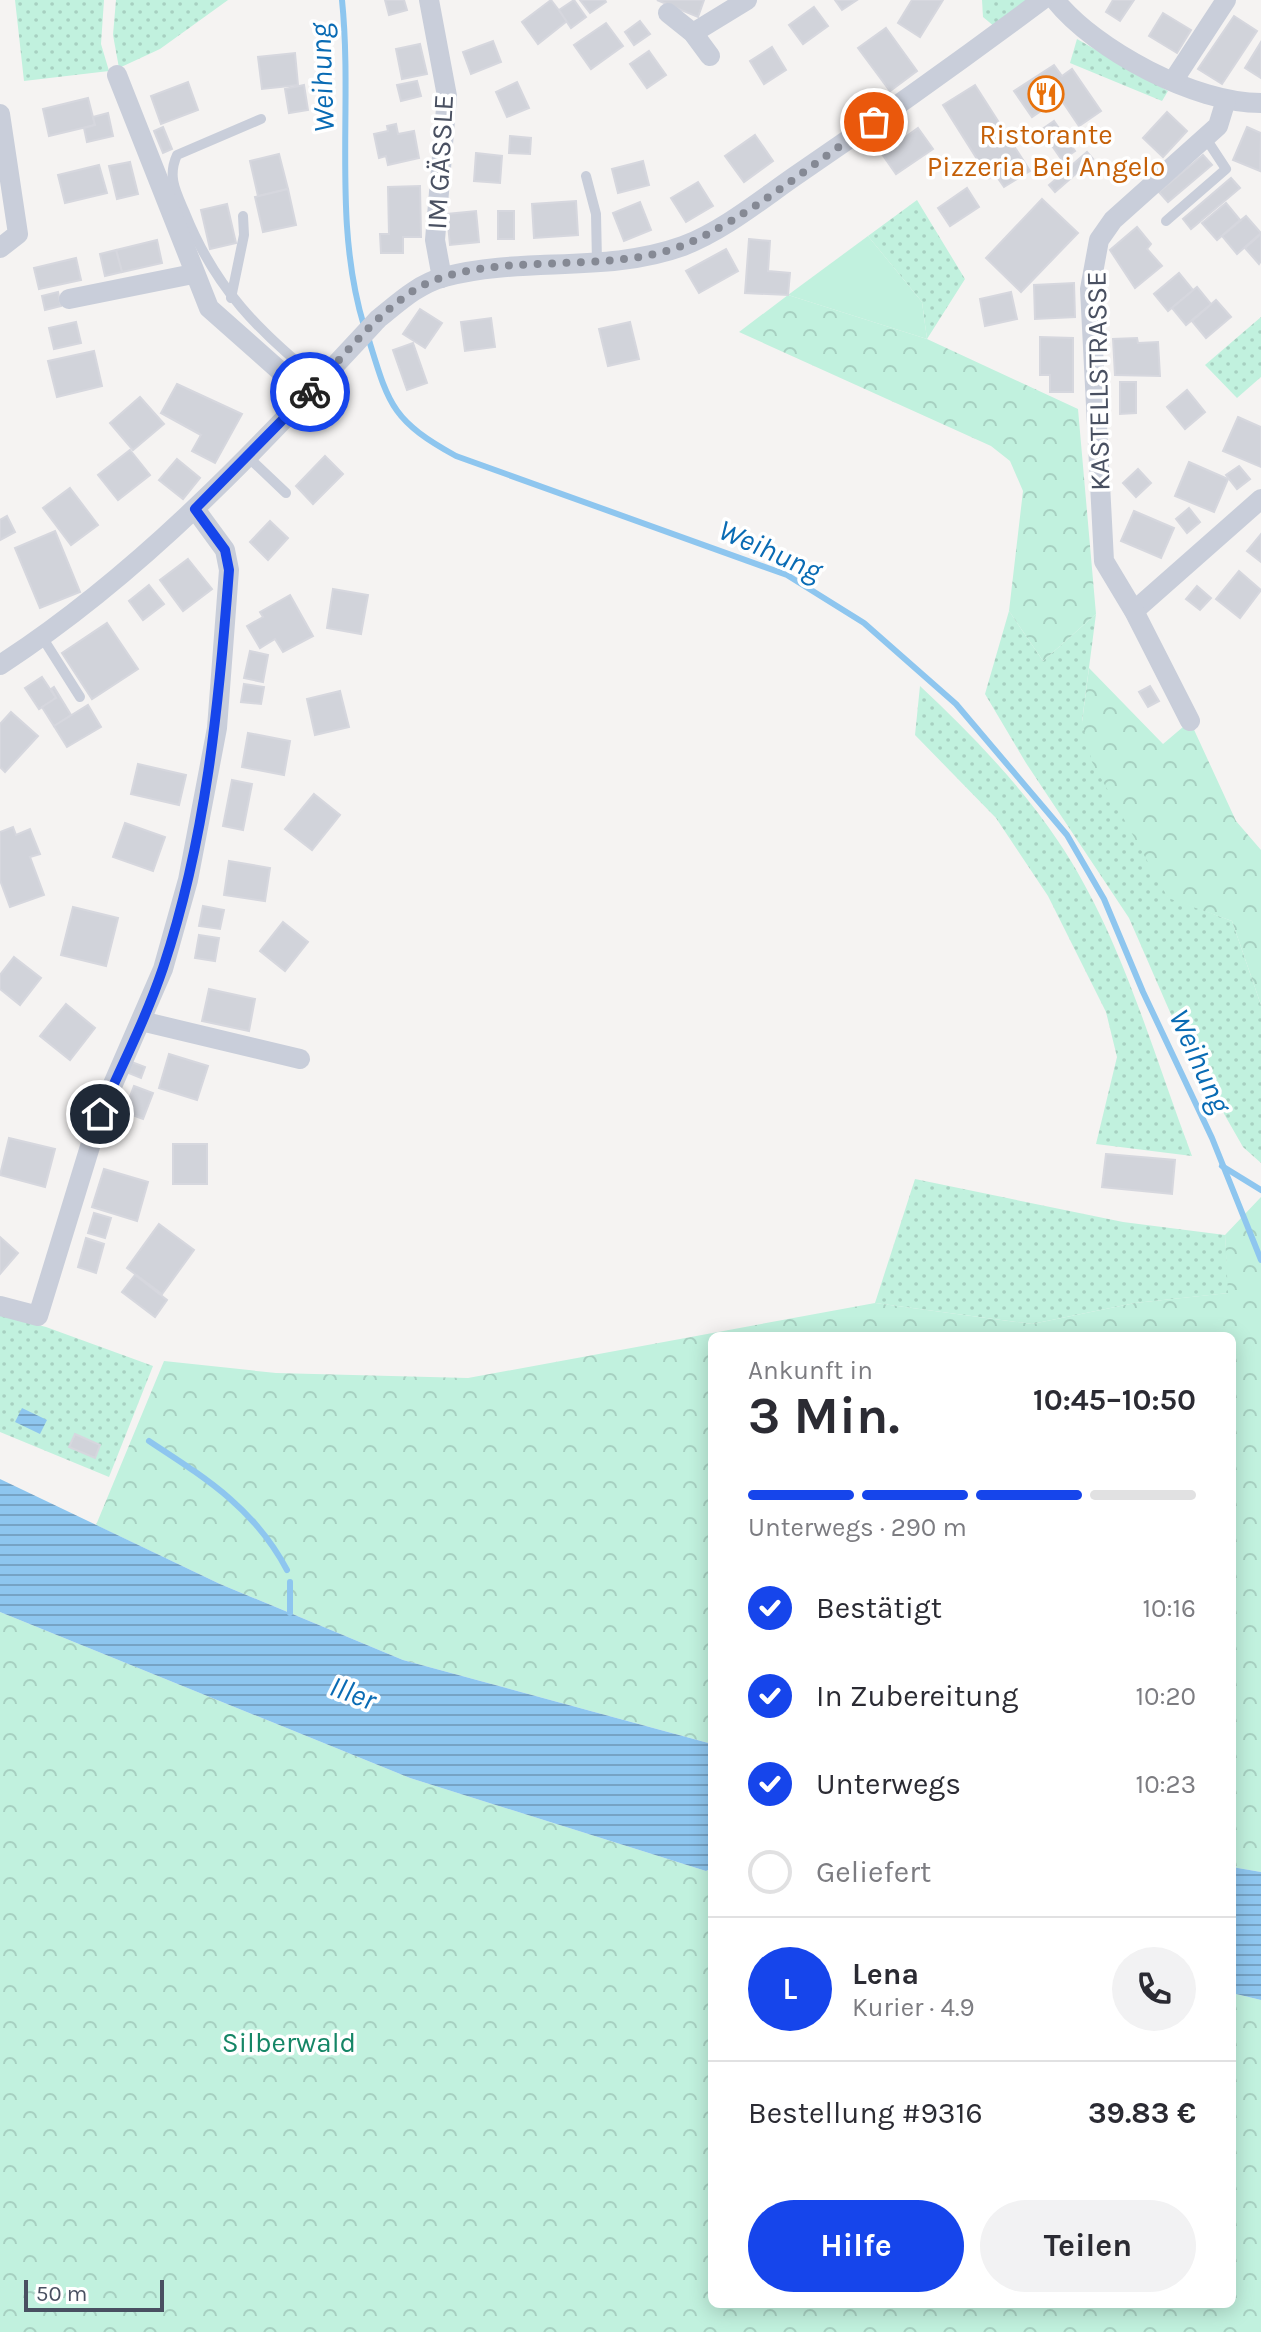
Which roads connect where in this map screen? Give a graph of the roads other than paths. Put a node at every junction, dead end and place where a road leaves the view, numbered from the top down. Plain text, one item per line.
1 (429, 0) edge
2 (747, 0) edge
3 (1042, 0) edge
4 (1055, 0) edge
5 (1226, 0) edge
6 (668, 13) dead end
7 (693, 33) junction
8 (710, 56) dead end
9 (117, 75) dead end
10 (1173, 81) junction
11 (1226, 100) junction
12 (1261, 103) edge
13 (0, 114) edge
14 (261, 119) dead end
15 (1205, 137) junction
16 (586, 176) dead end
17 (243, 216) dead end
18 (1166, 221) dead end
19 (0, 248) edge
20 (597, 262) junction
21 (193, 274) junction
22 (442, 278) junction
23 (231, 298) junction
24 (69, 299) dead end
25 (313, 388) junction
26 (247, 456) junction
27 (286, 493) dead end
28 (1261, 499) edge
29 (195, 509) junction
30 (1134, 611) junction
31 (42, 637) junction
32 (0, 665) edge
33 (80, 697) dead end
34 (1190, 721) dead end
35 (141, 1021) junction
36 (300, 1059) dead end
37 (0, 1306) edge

1 - 22 street, IM GÄSSLE
2 - 7 street
3 - 20 street
4 - 10 street
5 - 10 street
6 - 7 street
7 - 8 street
9 - 21 street
10 - 11 street
11 - 12 street
11 - 15 street, KASTELLSTRASSE
13 - 19 street
14 - 23 lane
15 - 18 lane
15 - 30 street, KASTELLSTRASSE
16 - 20 lane
17 - 23 lane
20 - 22 street
21 - 24 street
21 - 25 street
22 - 25 street
23 - 25 lane
25 - 26 street
26 - 27 lane
26 - 29 street
28 - 30 street
29 - 31 street
29 - 35 street
30 - 34 street, KASTELLSTRASSE
31 - 32 street
31 - 33 lane
35 - 36 street
35 - 37 street

